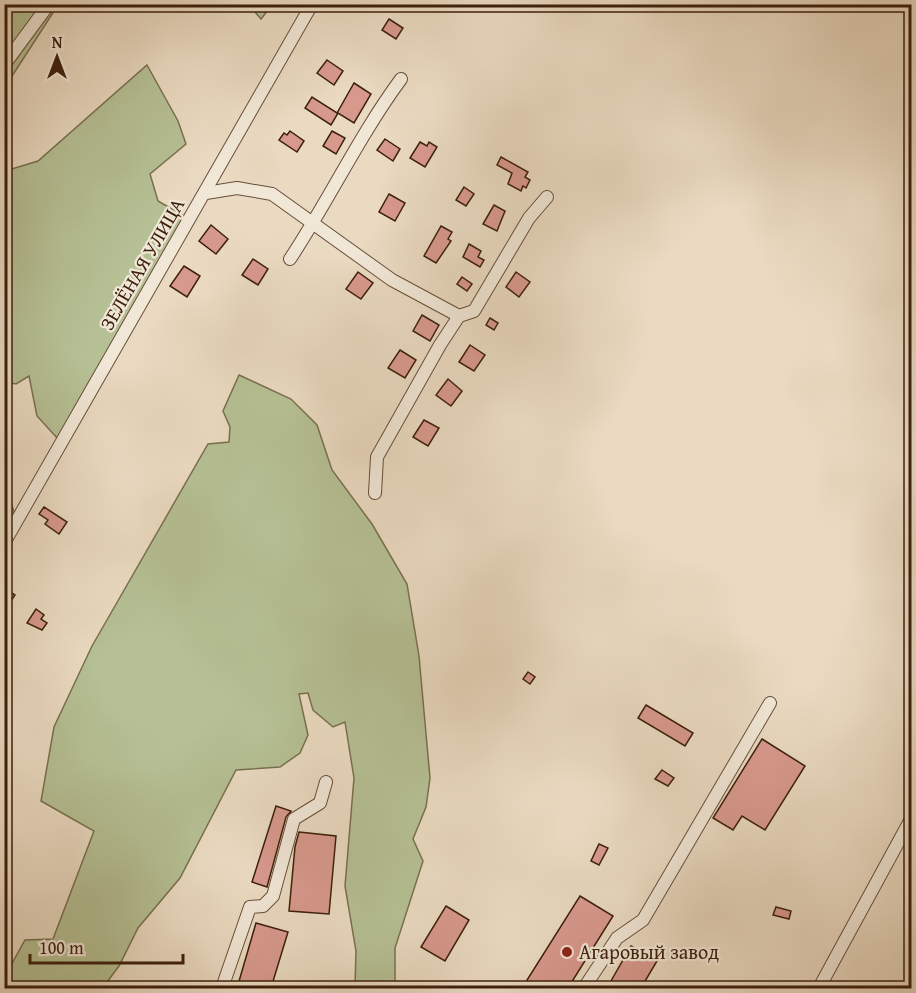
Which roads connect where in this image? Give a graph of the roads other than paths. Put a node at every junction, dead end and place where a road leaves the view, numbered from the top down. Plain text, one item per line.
1 (50, 4) edge
2 (312, 4) edge
3 (4, 65) edge
4 (401, 79) dead end
5 (206, 193) junction
6 (546, 197) dead end
7 (314, 223) junction
8 (290, 259) dead end
9 (459, 316) junction
10 (375, 493) dead end
11 (4, 543) edge
12 (770, 703) dead end
13 (326, 782) dead end
14 (912, 818) edge
15 (222, 988) edge
16 (584, 988) edge
17 (819, 988) edge

1 - 3 street
2 - 5 street, ЗЕЛЁНАЯ УЛИЦА
4 - 7 street
5 - 7 street
5 - 11 street, ЗЕЛЁНАЯ УЛИЦА
6 - 9 street
7 - 8 street
7 - 9 street
9 - 10 street
12 - 16 street
13 - 15 street
14 - 17 street

